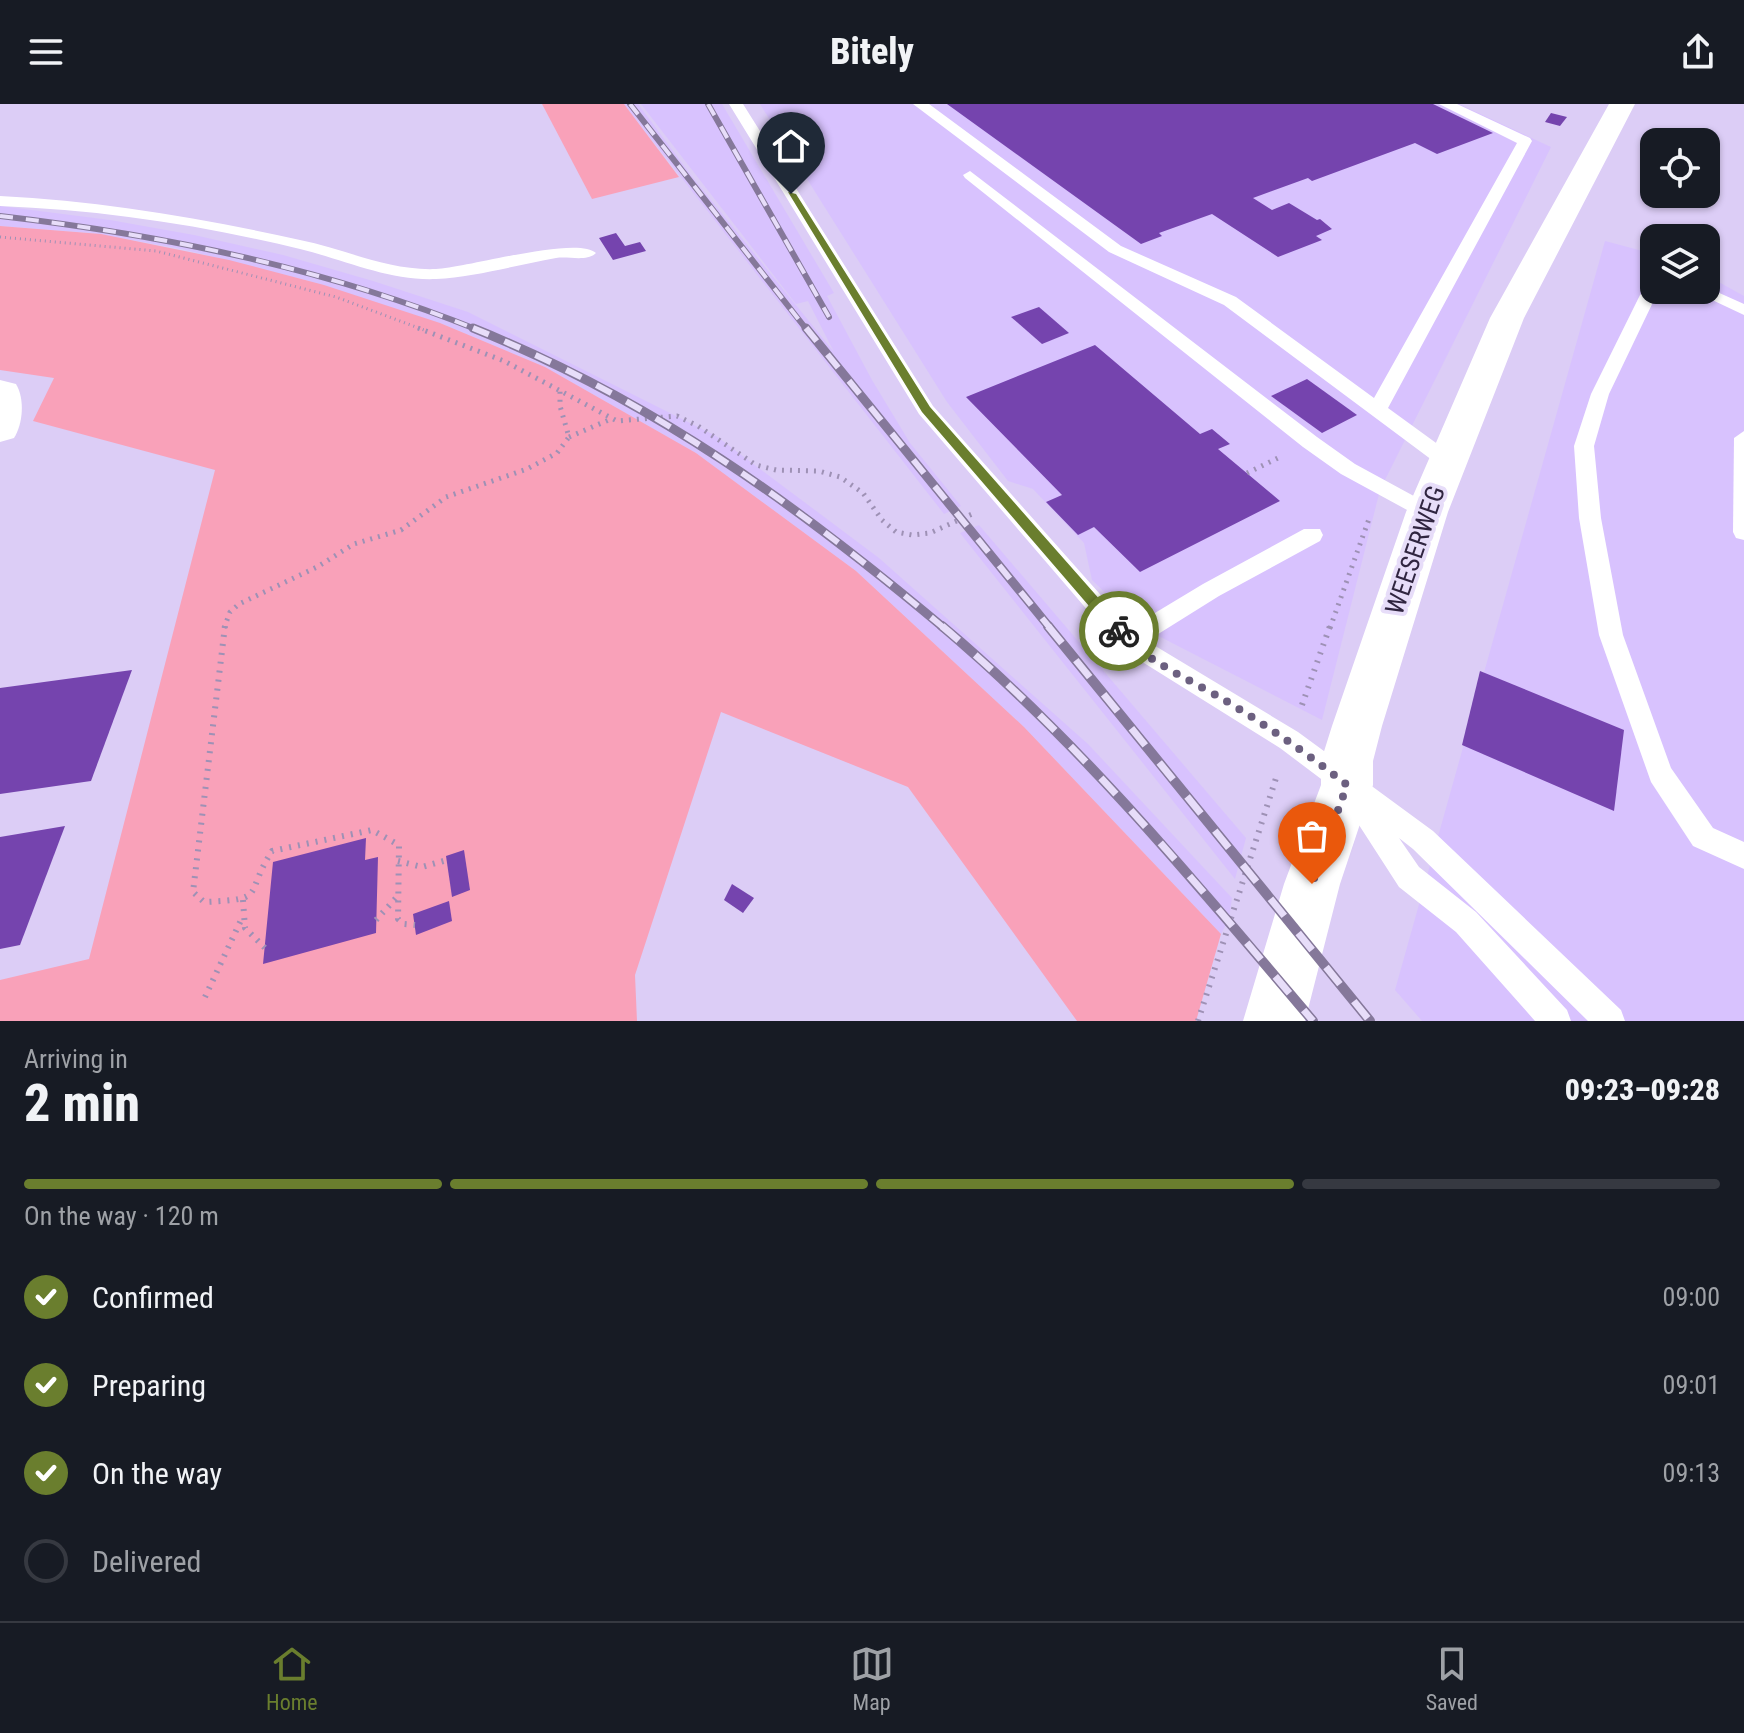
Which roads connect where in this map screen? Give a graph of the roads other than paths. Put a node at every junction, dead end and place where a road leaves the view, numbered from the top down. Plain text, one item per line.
1 (736, 104) edge
2 (920, 104) edge
3 (1446, 104) edge
4 (1622, 104) edge
5 (970, 175) dead end
6 (0, 201) edge
7 (588, 253) dead end
8 (1720, 299) edge
9 (1644, 304) edge
10 (1744, 310) edge
11 (0, 392) edge
12 (1377, 410) junction
13 (0, 429) edge
14 (1744, 438) edge
15 (1447, 461) junction
16 (1427, 512) junction
17 (1744, 532) edge
18 (1312, 535) dead end
19 (1128, 641) junction
20 (1347, 785) junction
21 (1744, 856) edge
22 (1274, 1021) edge
23 (1556, 1021) edge
24 (1610, 1021) edge

1 - 19 lane
2 - 12 lane
3 - 12 lane
4 - 15 street, WEESERWEG
5 - 16 lane
6 - 7 lane
8 - 10 lane
9 - 21 lane
11 - 13 street
12 - 15 lane
14 - 17 lane
15 - 16 street, WEESERWEG
16 - 20 street, WEESERWEG
18 - 19 lane
19 - 20 lane
20 - 22 street, WEESERWEG
20 - 23 lane
20 - 24 lane

